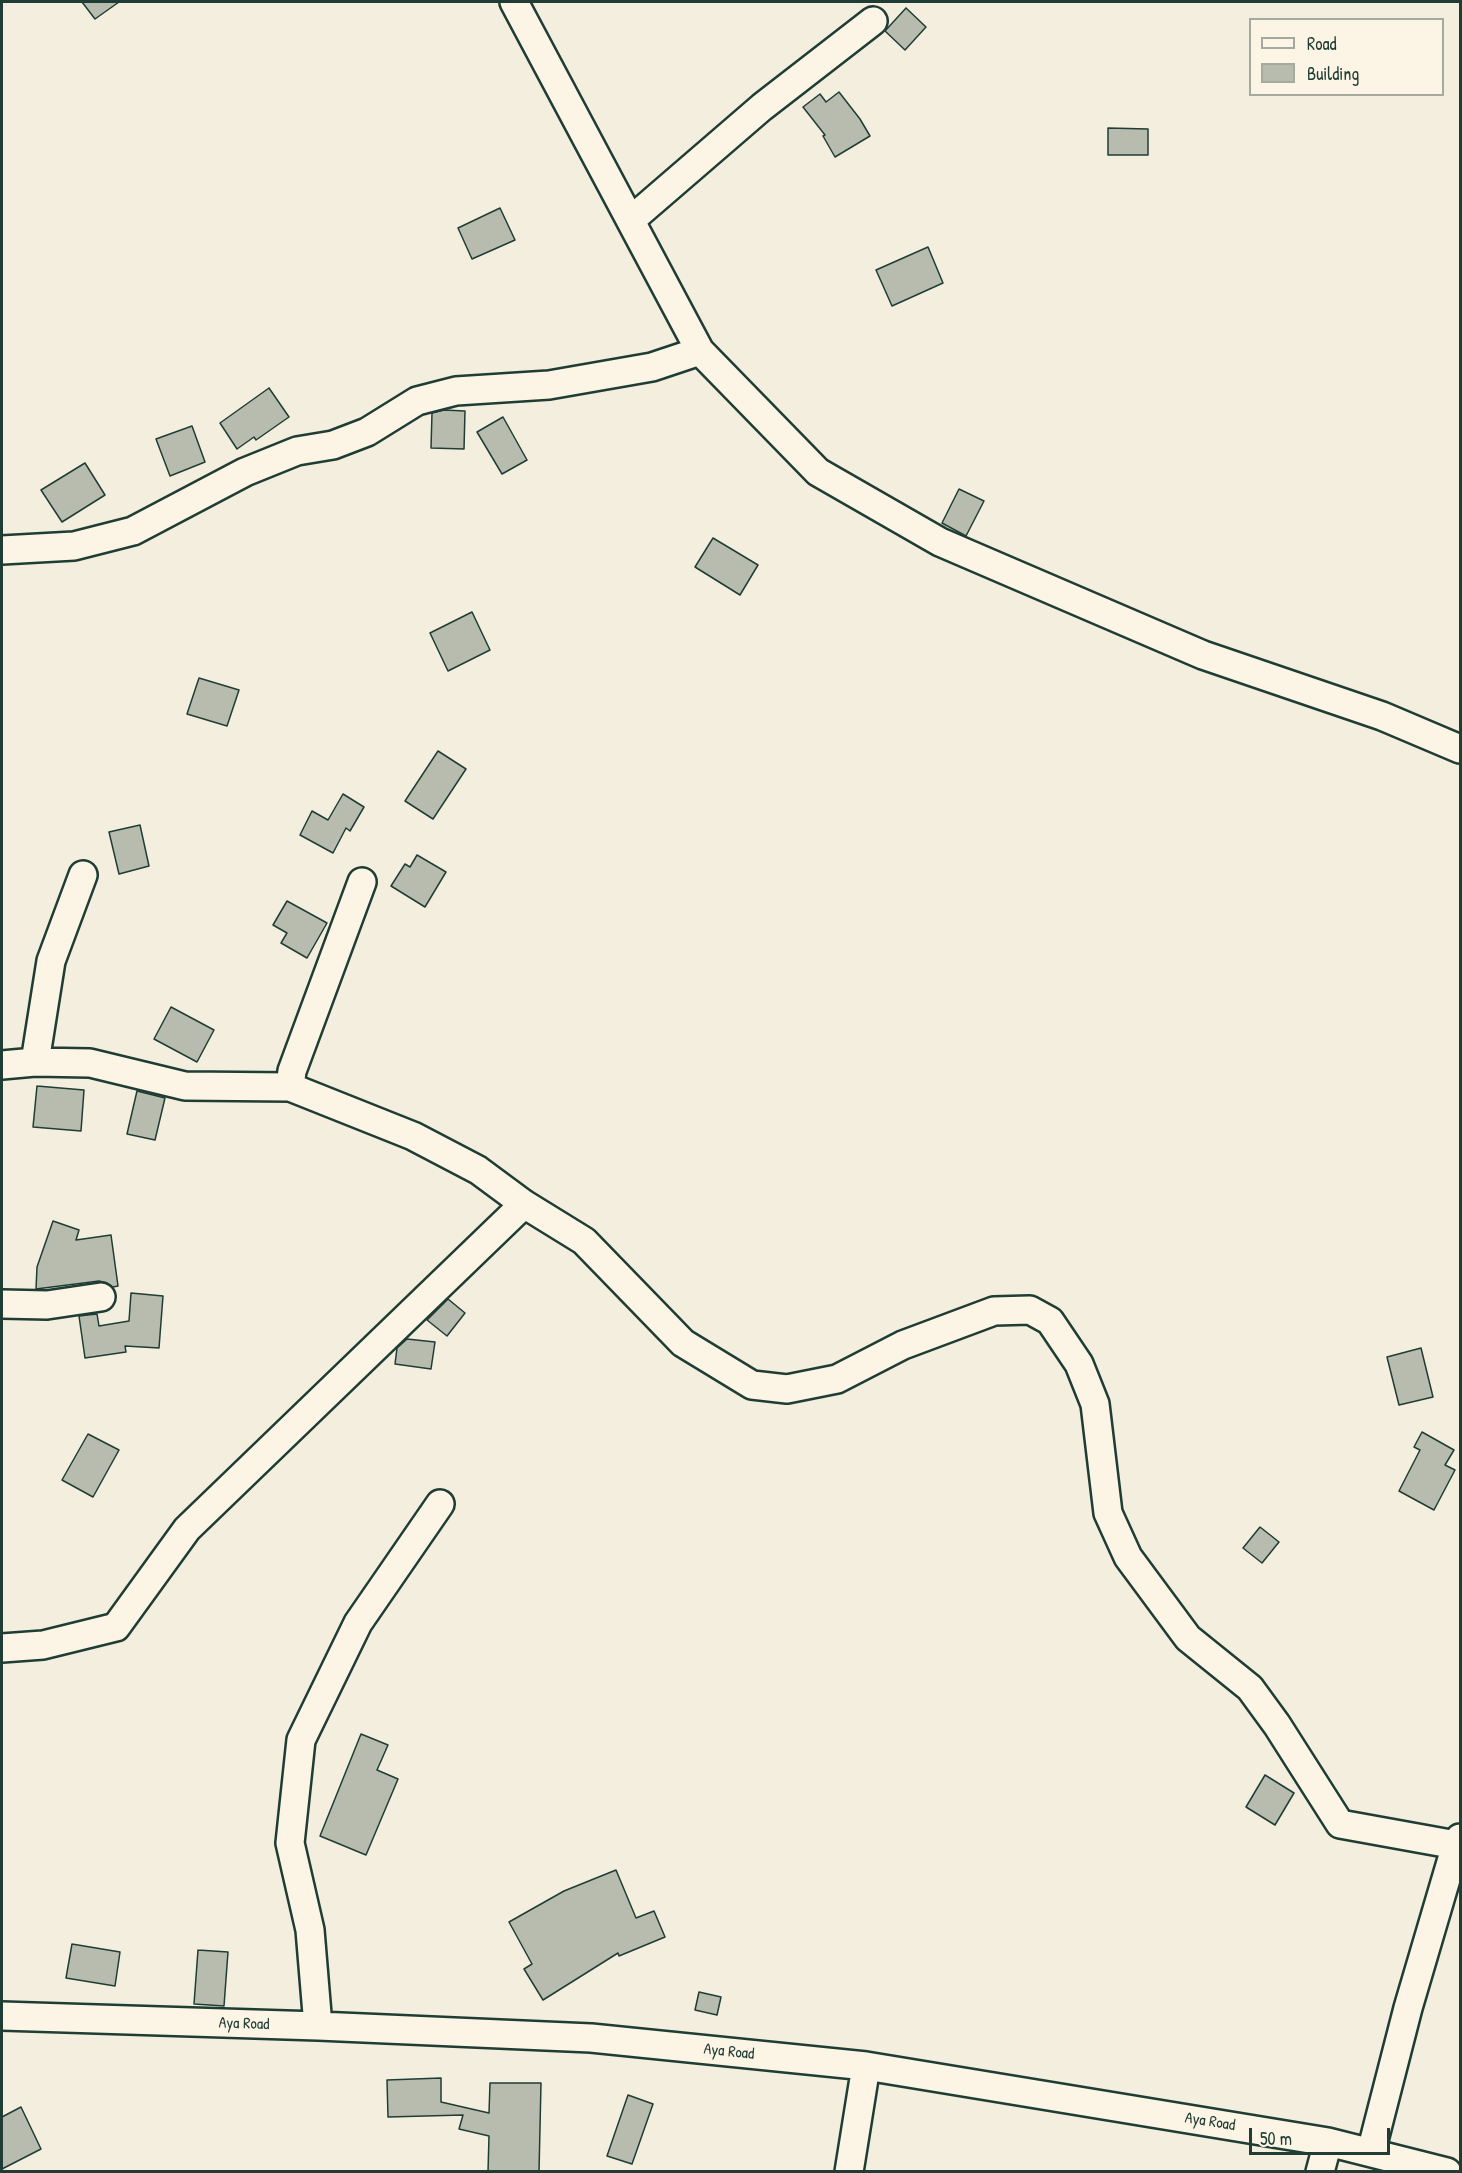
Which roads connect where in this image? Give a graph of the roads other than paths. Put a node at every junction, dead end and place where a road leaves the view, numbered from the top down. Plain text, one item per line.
1 (514, 2) edge
2 (873, 21) dead end
3 (631, 220) junction
4 (700, 351) junction
5 (2, 550) edge
6 (1461, 749) edge
7 (83, 875) dead end
8 (362, 882) dead end
9 (35, 1062) junction
10 (2, 1065) edge
11 (290, 1087) junction
12 (524, 1204) junction
13 (101, 1297) dead end
14 (2, 1305) edge
15 (440, 1504) dead end
16 (2, 1648) edge
17 (1458, 1842) edge
18 (2, 2016) edge
19 (318, 2026) junction
20 (866, 2066) junction
21 (1328, 2142) junction
22 (1371, 2152) junction
23 (849, 2172) edge
24 (1320, 2172) edge
25 (1447, 2172) edge

1 - 3 street
2 - 3 street
3 - 4 street
4 - 5 street
4 - 6 street
7 - 9 street
8 - 11 street
9 - 10 street
9 - 11 street
11 - 12 street
12 - 16 street
12 - 17 street
13 - 14 street
15 - 19 street
17 - 22 street
18 - 19 street, Aya Road
19 - 20 street, Aya Road
20 - 21 street, Aya Road
20 - 23 street
21 - 22 street, Aya Road
21 - 24 street
22 - 25 street, Aya Road

